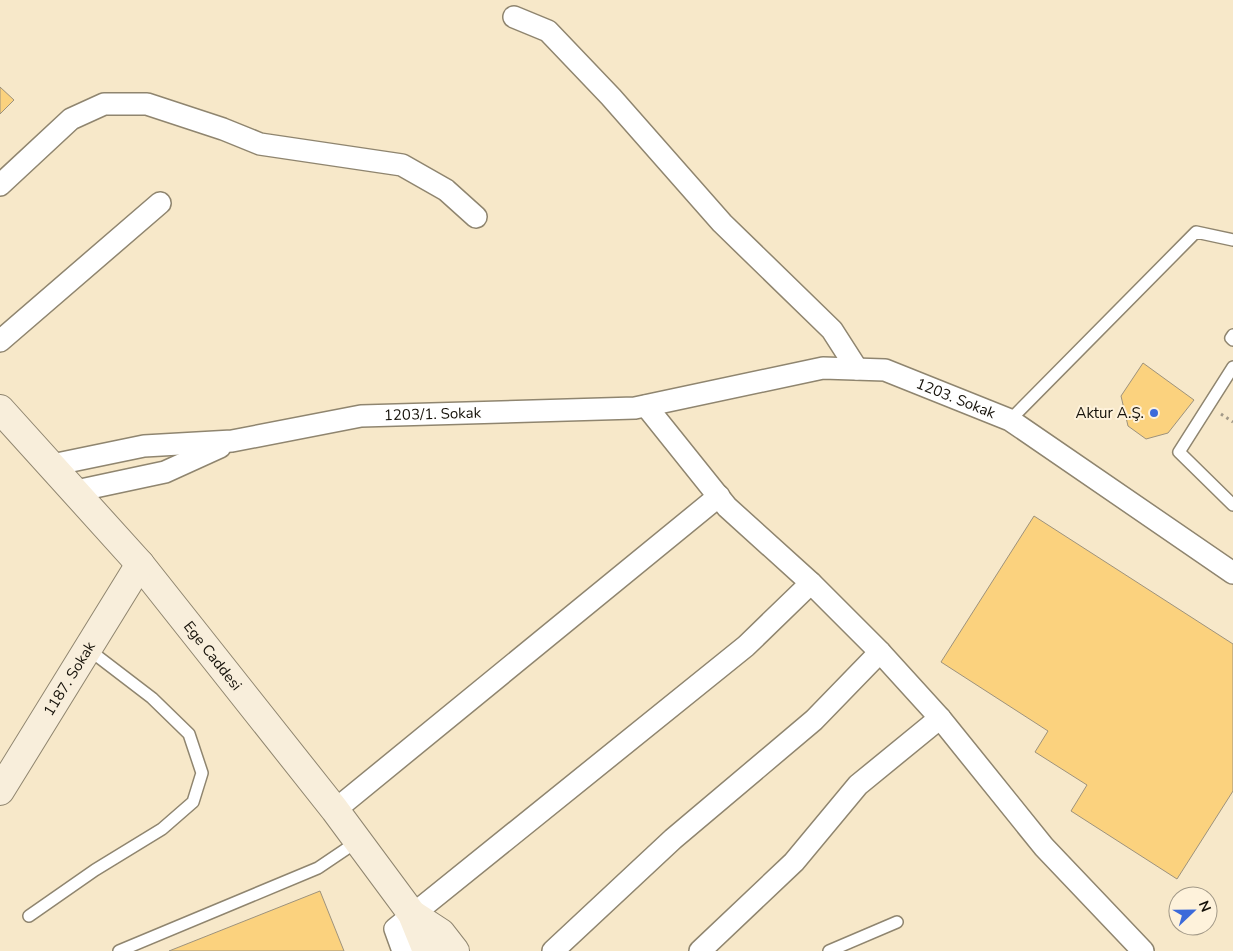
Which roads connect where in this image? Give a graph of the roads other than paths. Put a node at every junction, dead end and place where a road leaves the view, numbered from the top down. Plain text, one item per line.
1 (514, 17) dead end
2 (0, 185) edge
3 (160, 203) dead end
4 (476, 217) dead end
5 (1233, 240) edge
6 (0, 341) edge
7 (1233, 367) edge
8 (856, 369) junction
9 (641, 407) junction
10 (0, 409) edge
11 (1010, 420) junction
12 (232, 441) junction
13 (52, 465) junction
14 (76, 491) junction
15 (719, 496) junction
16 (1231, 500) edge
17 (140, 564) junction
18 (1233, 573) edge
19 (811, 583) junction
20 (88, 650) junction
21 (880, 652) junction
22 (940, 718) junction
23 (0, 792) edge
24 (335, 810) junction
25 (358, 841) junction
26 (412, 914) junction
27 (30, 916) dead end
28 (897, 922) dead end
29 (119, 951) edge
30 (403, 951) edge
31 (427, 951) edge
32 (455, 951) edge
33 (553, 951) edge
34 (700, 951) edge
35 (829, 951) edge
36 (1143, 951) edge

1 - 8 street
2 - 4 street
3 - 6 street
5 - 11 lane
7 - 16 lane
8 - 9 street, 1203. Sokak
8 - 11 street, 1203. Sokak
9 - 12 street, 1203/1. Sokak
9 - 15 street
10 - 13 street, Ege Caddesi
11 - 18 street, 1203. Sokak
12 - 13 street, 1203/1. Sokak
12 - 14 street, 1203/1. Sokak
13 - 14 street, Ege Caddesi
14 - 17 street, Ege Caddesi
15 - 19 street
15 - 24 street
17 - 20 street, 1187. Sokak
17 - 24 street, Ege Caddesi
19 - 21 street
19 - 26 street
20 - 23 street, 1187. Sokak
20 - 27 lane
21 - 22 street
21 - 33 street
22 - 34 street
22 - 36 street
24 - 25 street, Ege Caddesi
25 - 26 street, Ege Caddesi
25 - 29 lane
26 - 30 street
26 - 31 street
26 - 32 street
28 - 35 lane

